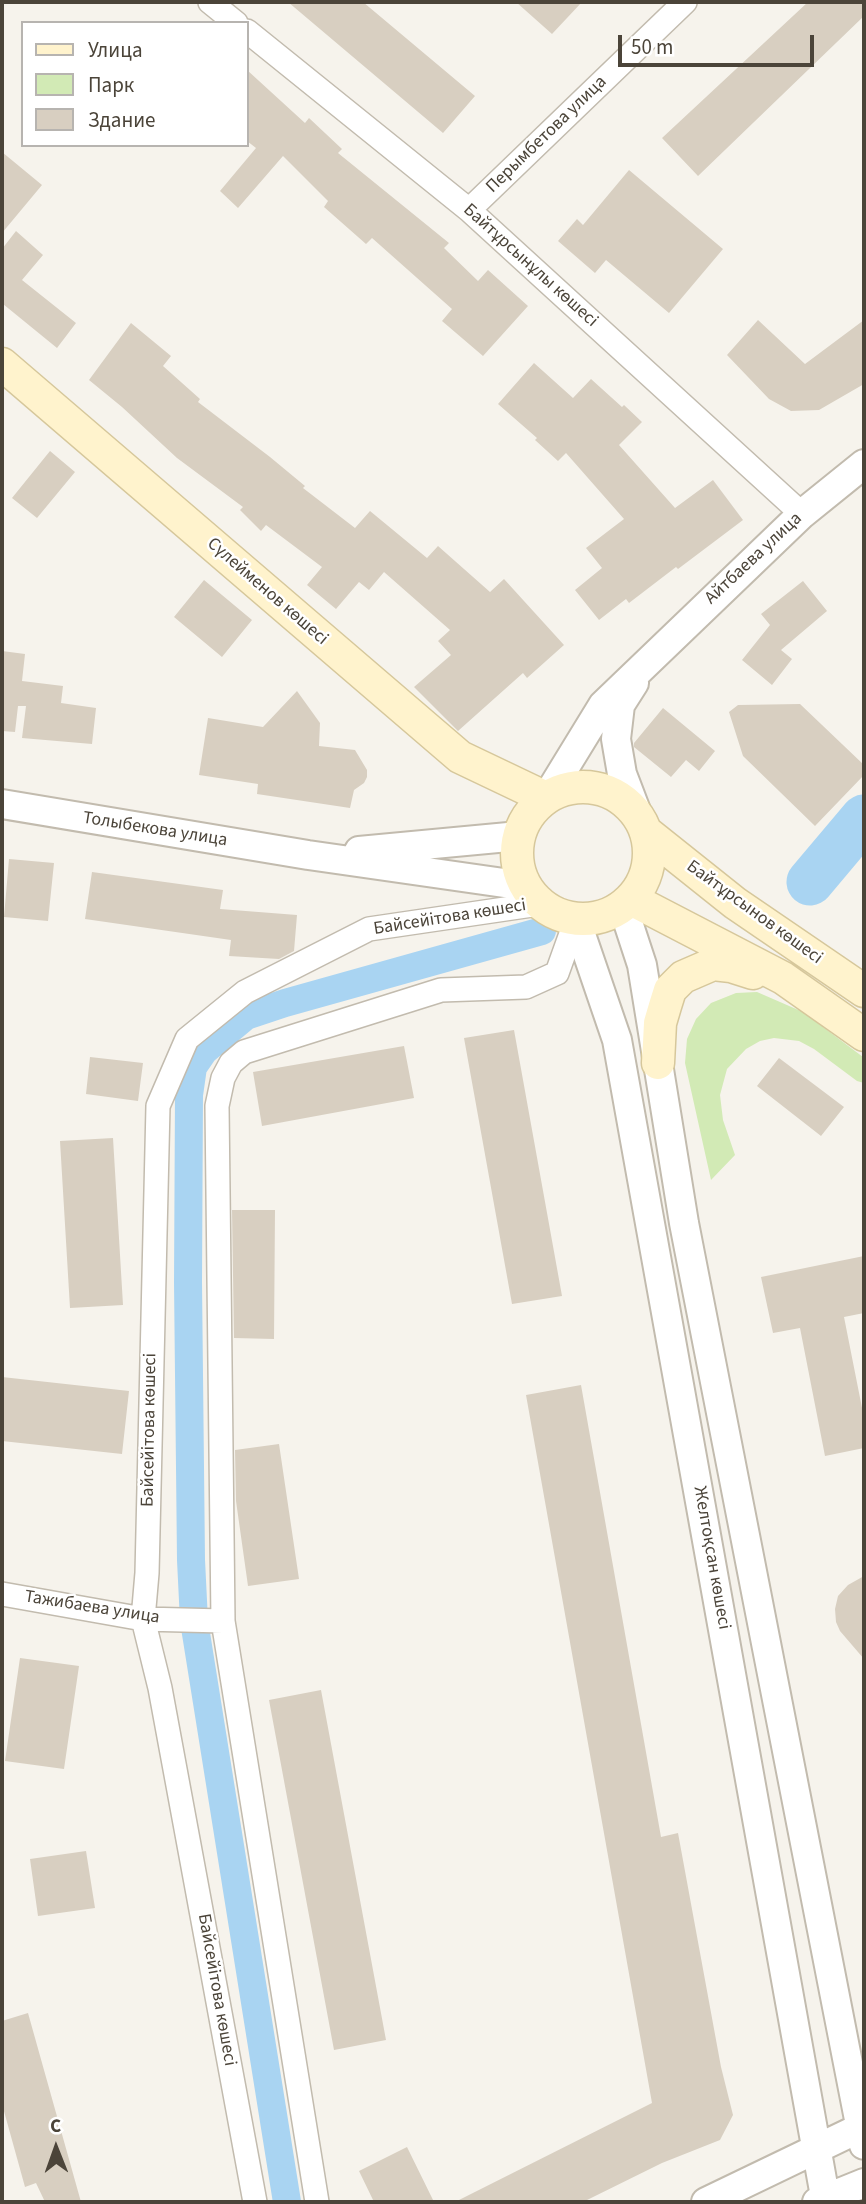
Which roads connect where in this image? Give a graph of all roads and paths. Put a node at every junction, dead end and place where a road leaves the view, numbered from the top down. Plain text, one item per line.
1 (210, 2) edge
2 (685, 2) edge
3 (234, 21) edge
4 (248, 32) edge
5 (469, 210) junction
6 (2, 363) edge
7 (864, 464) edge
8 (802, 514) junction
9 (648, 660) junction
10 (546, 798) junction
11 (2, 804) edge
12 (642, 824) junction
13 (519, 836) junction
14 (308, 855) junction
15 (532, 895) junction
16 (627, 903) junction
17 (576, 920) junction
18 (783, 978) junction
19 (862, 987) edge
20 (822, 1006) junction
21 (864, 1035) edge
22 (659, 1063) junction
23 (2, 1594) edge
24 (143, 1619) junction
25 (223, 1621) junction
26 (863, 2133) edge
27 (817, 2148) junction
28 (864, 2183) edge
29 (823, 2201) edge
30 (255, 2202) edge
31 (317, 2202) edge
32 (706, 2202) edge

1 - 3 street
2 - 5 street, Перымбетова улица
4 - 5 street, Байтұрсынұлы көшесі
5 - 8 street, Байтұрсынұлы көшесі
6 - 10 main road, Сүлейменов көшесі
7 - 8 street, Айтбаева улица
8 - 9 street, Айтбаева улица
9 - 10 street
9 - 12 street
10 - 12 main road
10 - 13 main road
11 - 14 street, Толыбекова улица
12 - 16 main road
12 - 19 main road, Байтұрсынов көшесі
13 - 14 street
13 - 15 main road
14 - 15 street
15 - 17 main road
15 - 24 street, Байсейітова көшесі
16 - 17 main road
16 - 18 main road, Байтұрсынов көшесі
16 - 22 street, Желтоқсан көшесі
17 - 25 street
17 - 27 street, Желтоқсан көшесі
18 - 20 main road, Байтұрсынов көшесі
18 - 22 main road
19 - 20 street
20 - 21 main road, Байтұрсынов көшесі
22 - 26 street, Желтоқсан көшесі
23 - 24 street, Тажибаева улица
24 - 25 street, Тажибаева улица
24 - 30 street, Байсейітова көшесі
25 - 31 street
26 - 27 street
27 - 29 street, Желтоқсан көшесі
27 - 32 street
28 - 29 street

